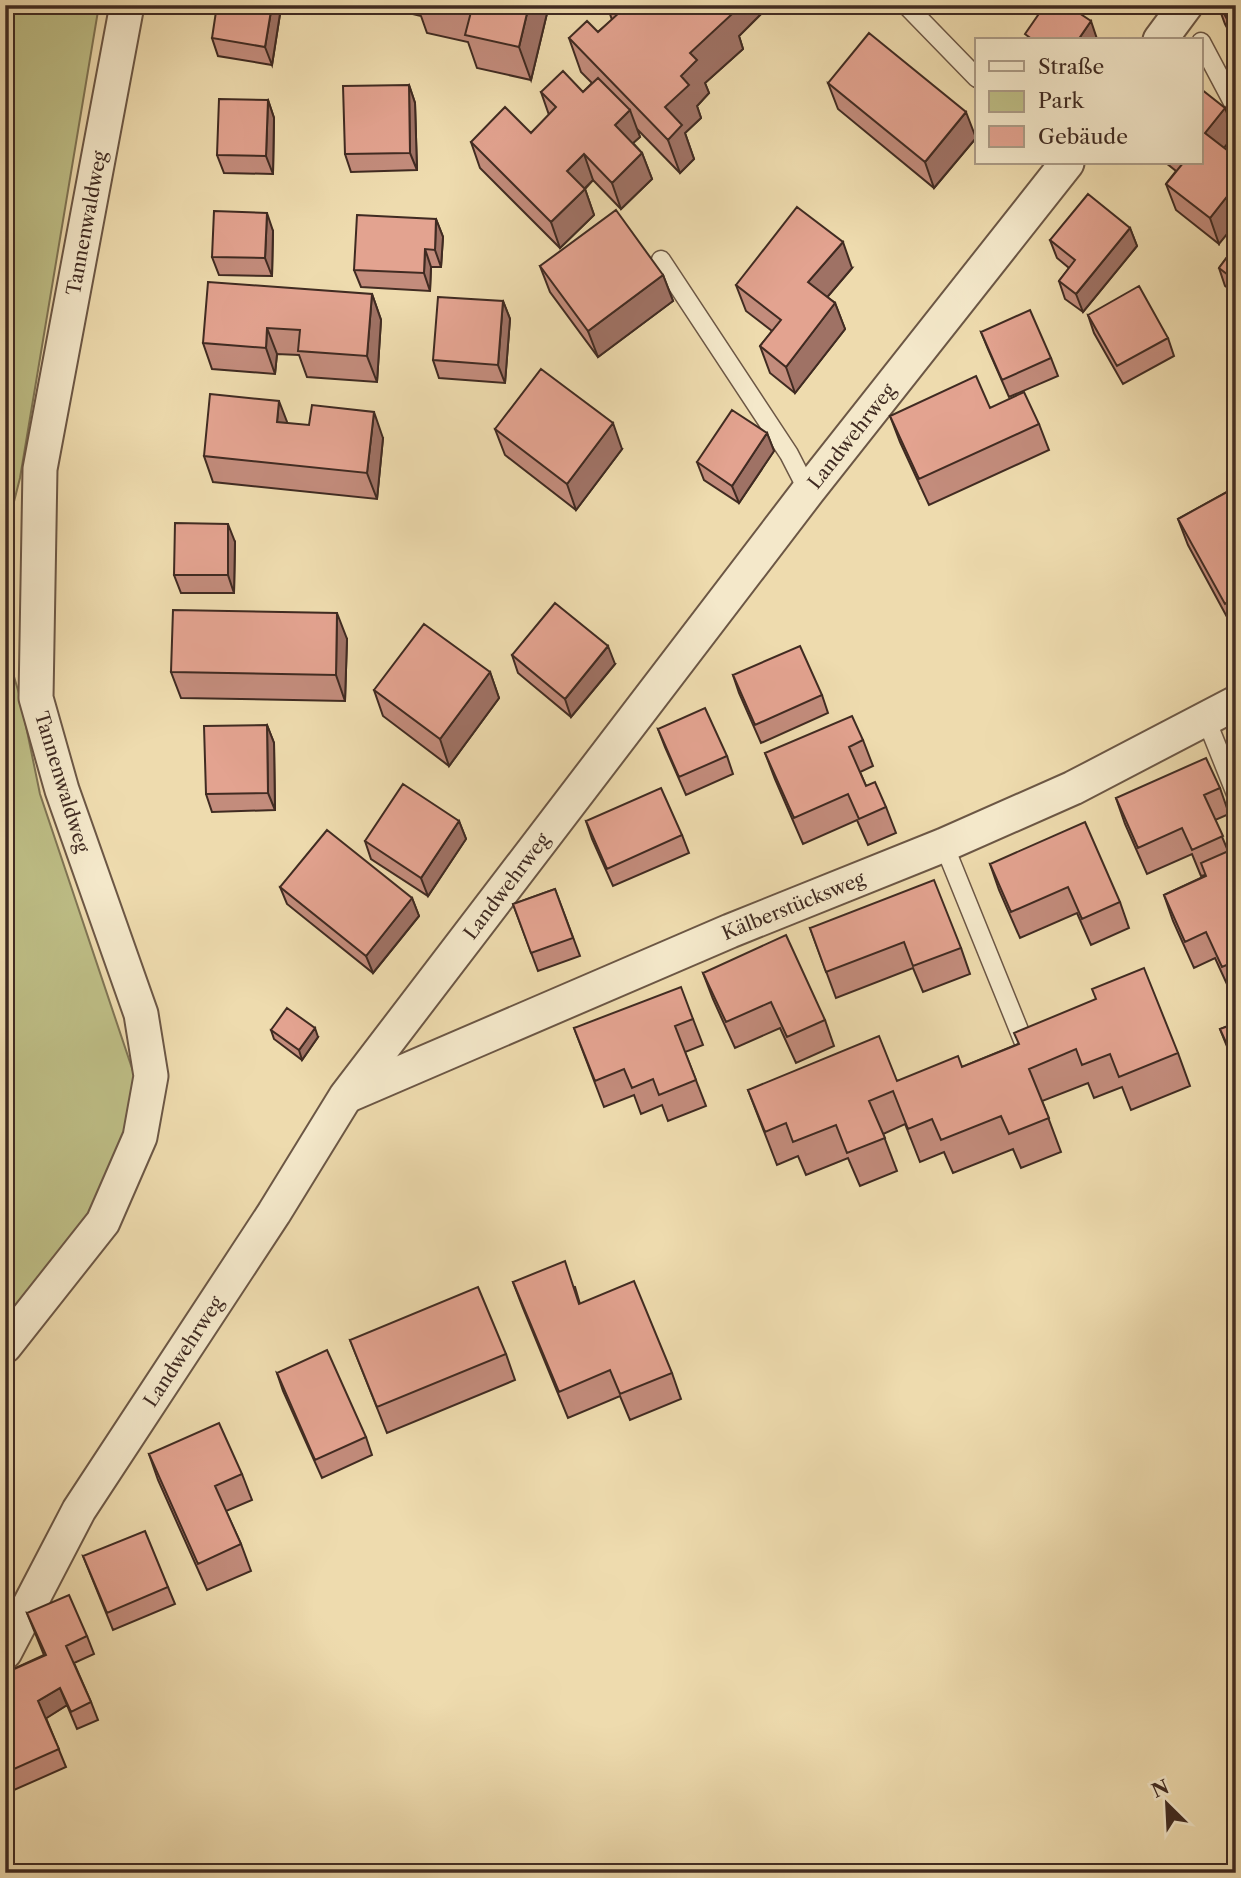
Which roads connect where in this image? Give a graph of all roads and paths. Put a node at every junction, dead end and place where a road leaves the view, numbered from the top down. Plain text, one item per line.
1 (127, 5) edge
2 (906, 5) edge
3 (1184, 7) edge
4 (1161, 38) edge
5 (1199, 38) edge
6 (1202, 45) edge
7 (975, 76) edge
8 (1236, 108) edge
9 (1065, 164) edge
10 (661, 260) dead end
11 (808, 491) junction
12 (1236, 702) edge
13 (1206, 719) junction
14 (1236, 794) edge
15 (944, 845) junction
16 (1025, 1045) edge
17 (346, 1096) junction
18 (5, 1346) edge
19 (5, 1652) edge

1 - 18 street, Tannenwaldweg
2 - 7 lane
3 - 4 street
3 - 5 lane
6 - 8 lane
9 - 11 street, Landwehrweg
10 - 11 lane
11 - 17 street, Landwehrweg
12 - 13 street, Kälberstücksweg
13 - 14 lane
13 - 15 street, Kälberstücksweg
15 - 16 lane
15 - 17 street, Kälberstücksweg
17 - 19 street, Landwehrweg

